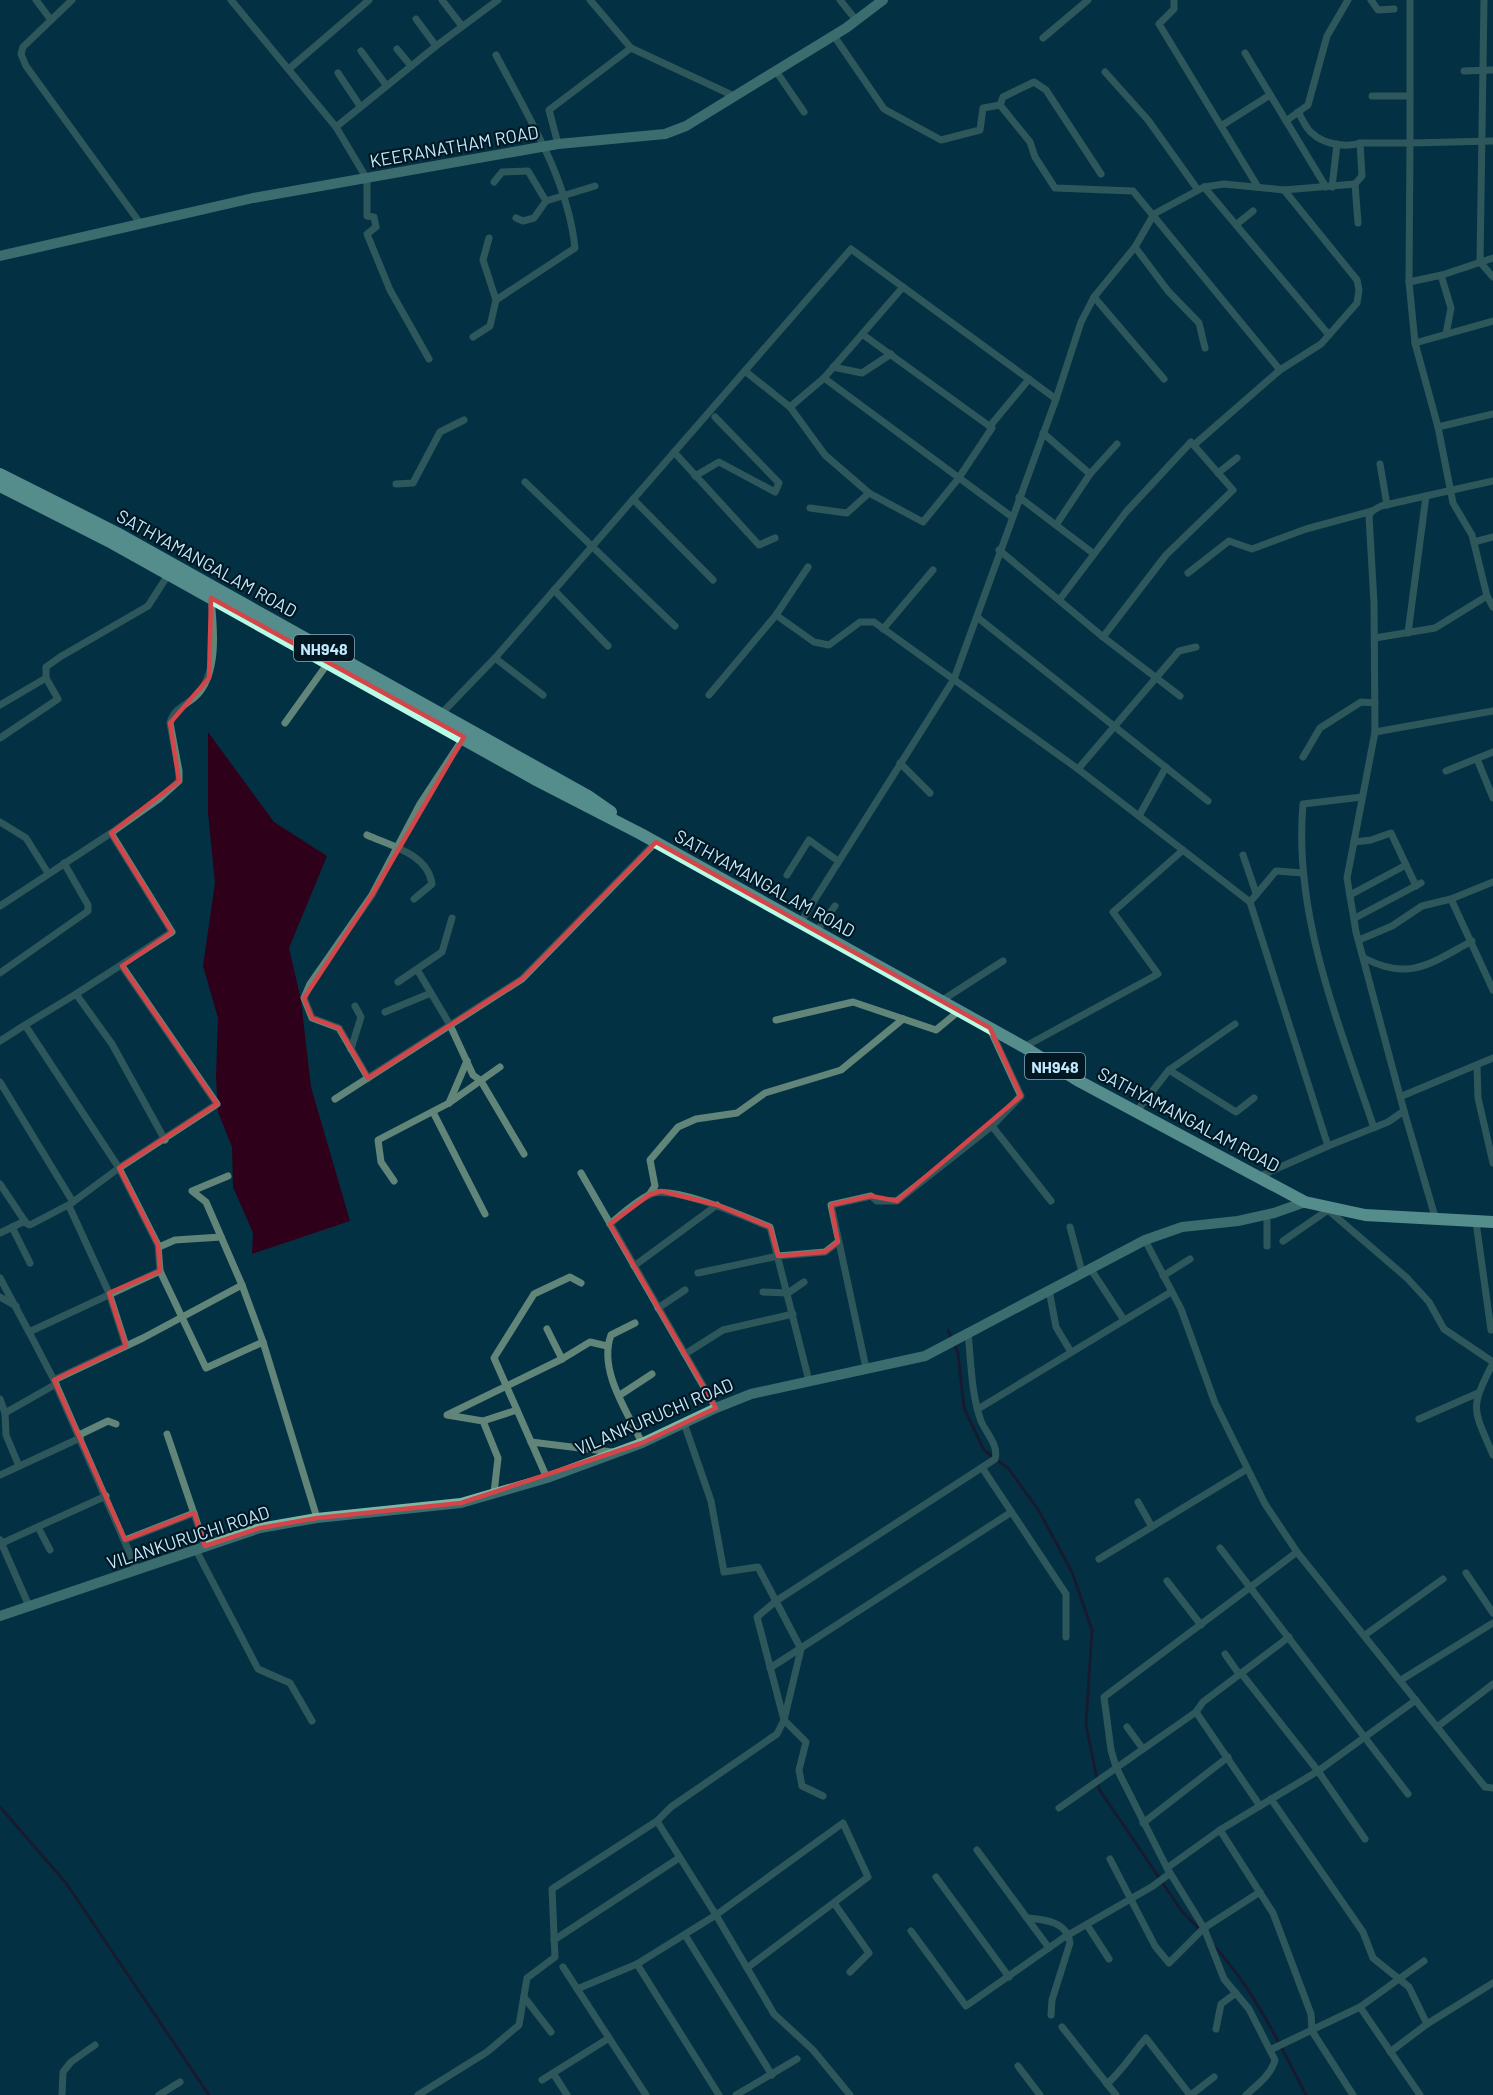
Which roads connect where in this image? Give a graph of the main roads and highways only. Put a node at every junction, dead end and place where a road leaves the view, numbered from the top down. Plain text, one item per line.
1 (0, 474) edge
2 (0, 486) edge
3 (287, 635) junction
4 (641, 834) junction
5 (1493, 1222) edge

1 - 3 highway, SATHYAMANGALAM ROAD / NH948
2 - 3 highway, SATHYAMANGALAM ROAD / NH948
3 - 4 highway, SATHYAMANGALAM ROAD / NH948
3 - 4 highway, SATHYAMANGALAM ROAD / NH948
4 - 5 highway, SATHYAMANGALAM ROAD / NH948

